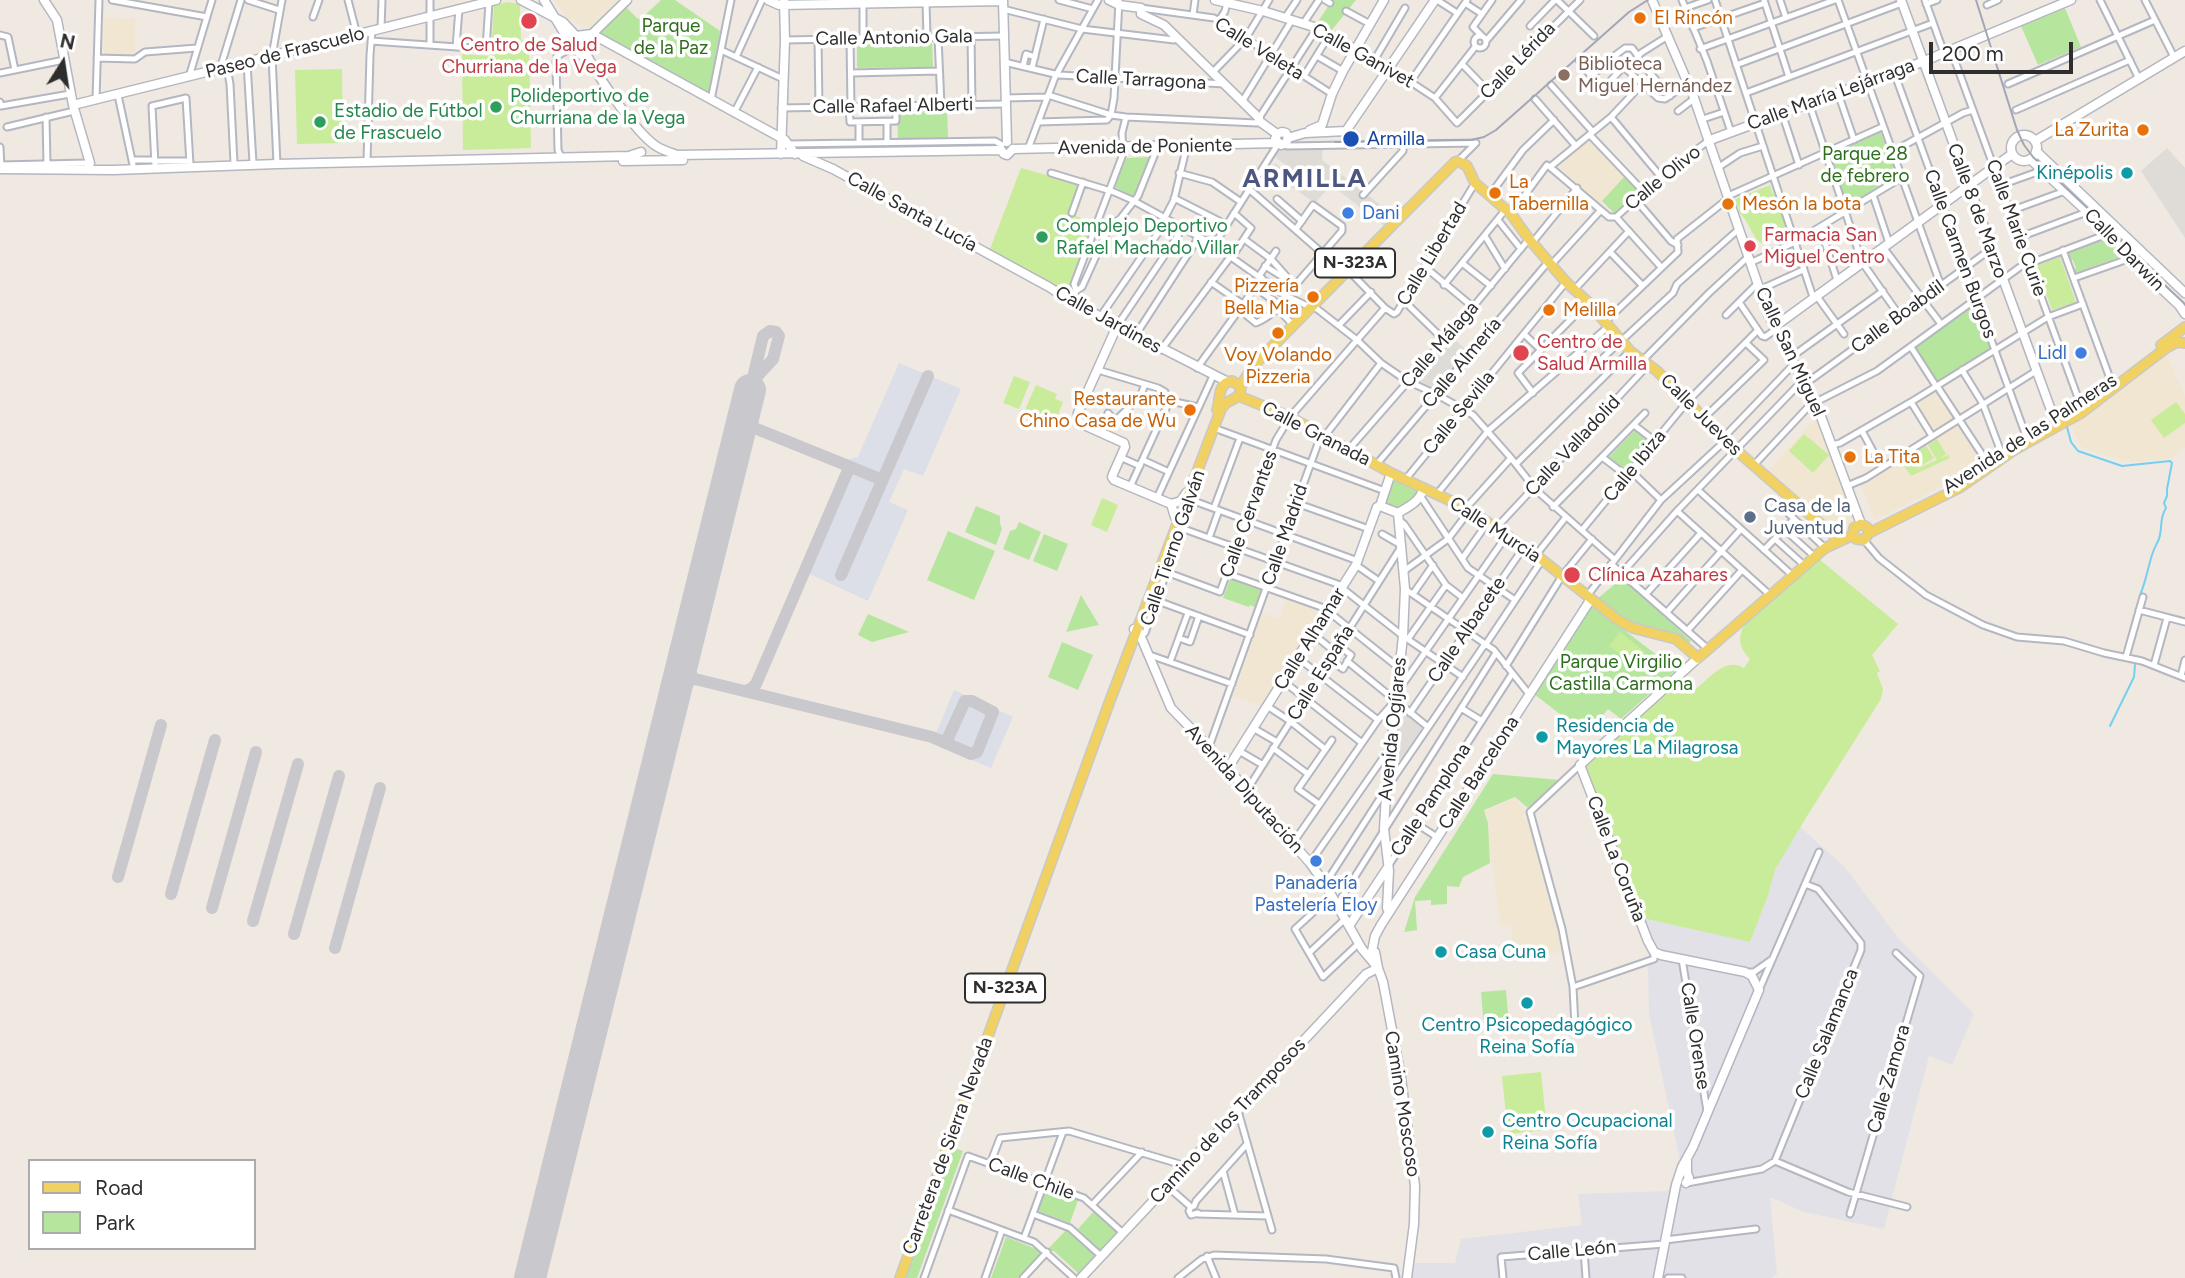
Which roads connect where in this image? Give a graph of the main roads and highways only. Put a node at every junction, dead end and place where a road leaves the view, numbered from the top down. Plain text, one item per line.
1 (2185, 327) edge
2 (2185, 342) edge
3 (1253, 366) junction
4 (1229, 381) junction
5 (1240, 393) junction
6 (1225, 398) junction
7 (1214, 423) junction
8 (1391, 473) joint
9 (1865, 531) junction
10 (1839, 541) junction
11 (1137, 632) junction
12 (900, 1278) edge

1 - 9 main road, Avenida de las Palmeras
2 - 9 main road, Avenida de las Palmeras
3 - 4 main road, N-323A
3 - 5 main road, N-323A
3 - 10 main road, Calle Jueves / N-323A
4 - 5 main road
4 - 6 main road, N-323A
5 - 6 main road
5 - 8 main road, Calle Granada
6 - 7 main road, Calle Tierno Galván / N-323A
7 - 11 main road, Calle Tierno Galván / N-323A
7 - 11 main road, Calle Tierno Galván / N-323A
8 - 10 main road, Calle Murcia
9 - 10 main road
11 - 12 main road, Carretera de Sierra Nevada / N-323A

